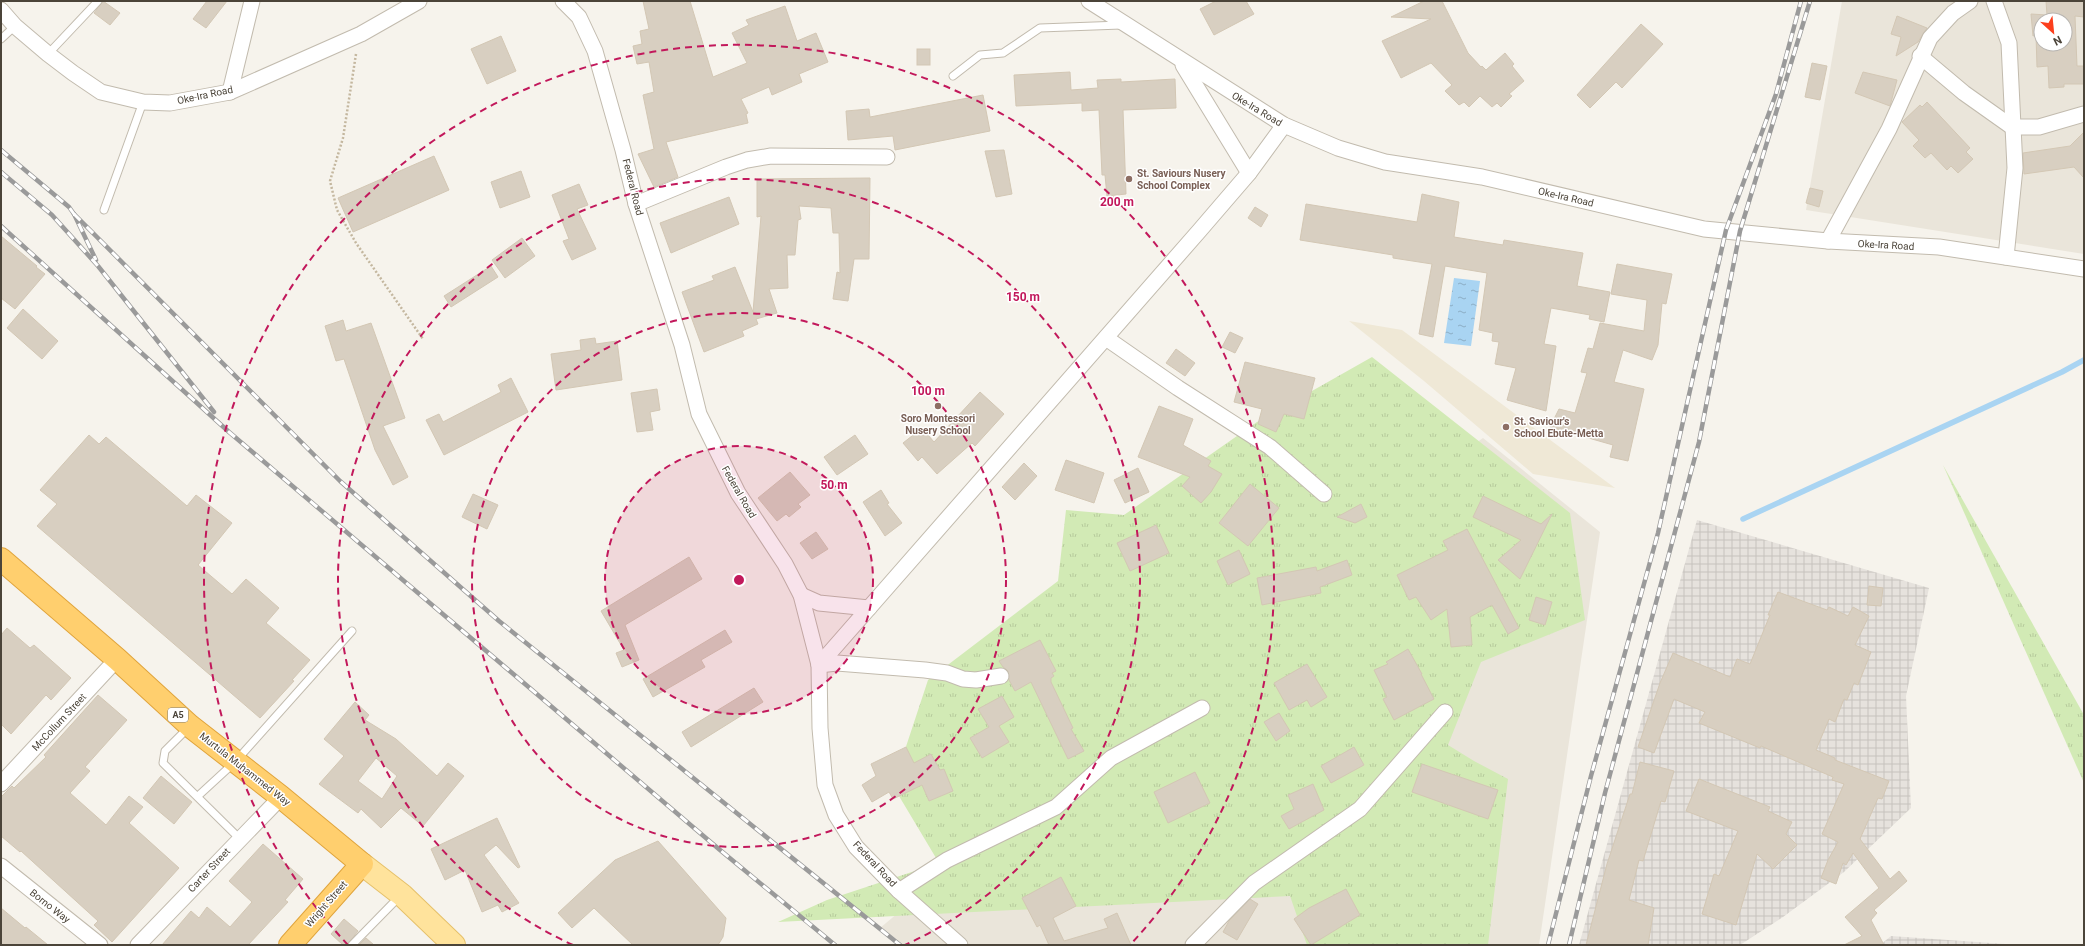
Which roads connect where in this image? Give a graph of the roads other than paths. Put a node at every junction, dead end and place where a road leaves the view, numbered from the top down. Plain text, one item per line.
1 (98, 1) edge
2 (252, 1) edge
3 (420, 1) edge
4 (563, 1) edge
5 (1089, 1) edge
6 (1970, 1) edge
7 (1994, 1) edge
8 (1, 10) edge
9 (1126, 25) junction
10 (15, 26) junction
11 (1, 39) edge
12 (48, 54) junction
13 (1920, 56) junction
14 (1181, 61) junction
15 (953, 76) dead end
16 (230, 92) junction
17 (143, 102) junction
18 (2084, 114) edge
19 (1284, 125) junction
20 (2012, 127) junction
21 (887, 157) dead end
22 (1249, 173) junction
23 (636, 204) junction
24 (104, 210) dead end
25 (1828, 241) junction
26 (2006, 257) junction
27 (2084, 269) edge
28 (1106, 338) junction
29 (1324, 494) dead end
30 (1, 560) edge
31 (801, 595) junction
32 (870, 608) junction
33 (352, 631) dead end
34 (117, 659) junction
35 (819, 665) junction
36 (1001, 676) dead end
37 (1202, 708) dead end
38 (1446, 712) dead end
39 (190, 726) junction
40 (235, 762) junction
41 (1, 784) edge
42 (198, 796) junction
43 (281, 796) junction
44 (240, 838) junction
45 (362, 864) junction
46 (1, 866) edge
47 (899, 891) junction
48 (402, 895) junction
49 (100, 945) edge
50 (138, 945) edge
51 (290, 945) edge
52 (352, 945) edge
53 (454, 945) edge
54 (960, 945) edge
55 (1193, 945) edge

1 - 12 lane
2 - 16 street
3 - 16 street, Oke-Ira Road
4 - 23 street, Federal Road
5 - 9 street, Oke-Ira Road
6 - 13 street
7 - 20 street
8 - 10 street, Oke-Ira Road
9 - 14 street, Oke-Ira Road
9 - 15 lane
10 - 11 lane
10 - 12 street, Oke-Ira Road
12 - 17 street, Oke-Ira Road
13 - 20 street
13 - 25 street
14 - 19 street, Oke-Ira Road
14 - 22 street
16 - 17 street, Oke-Ira Road
17 - 24 lane
18 - 20 street
19 - 22 street
19 - 25 street, Oke-Ira Road
20 - 26 street
21 - 23 street
22 - 28 street
23 - 31 street, Federal Road
25 - 26 street, Oke-Ira Road
26 - 27 street, Oke-Ira Road
28 - 29 street
28 - 32 street
30 - 34 highway, Murtula Muhammed Way / A5
31 - 32 street
31 - 35 street, Federal Road
32 - 35 street
33 - 40 lane
34 - 39 highway, Murtula Muhammed Way / A5
34 - 41 street, McCollum Street
35 - 36 street
35 - 47 street, Federal Road
37 - 47 street
38 - 55 street
39 - 40 highway, Murtula Muhammed Way / A5
39 - 42 lane
40 - 42 lane
40 - 43 highway, Murtula Muhammed Way / A5
42 - 44 lane
43 - 44 street, Carter Street
43 - 45 highway, Murtula Muhammed Way / A5
44 - 50 street, Carter Street
45 - 48 main road, Murtula Muhammed Way / A5
45 - 51 highway, Wright Street
46 - 49 street, Borno Way
47 - 54 street, Federal Road
48 - 52 lane
48 - 53 main road, Murtula Muhammed Way / A5

